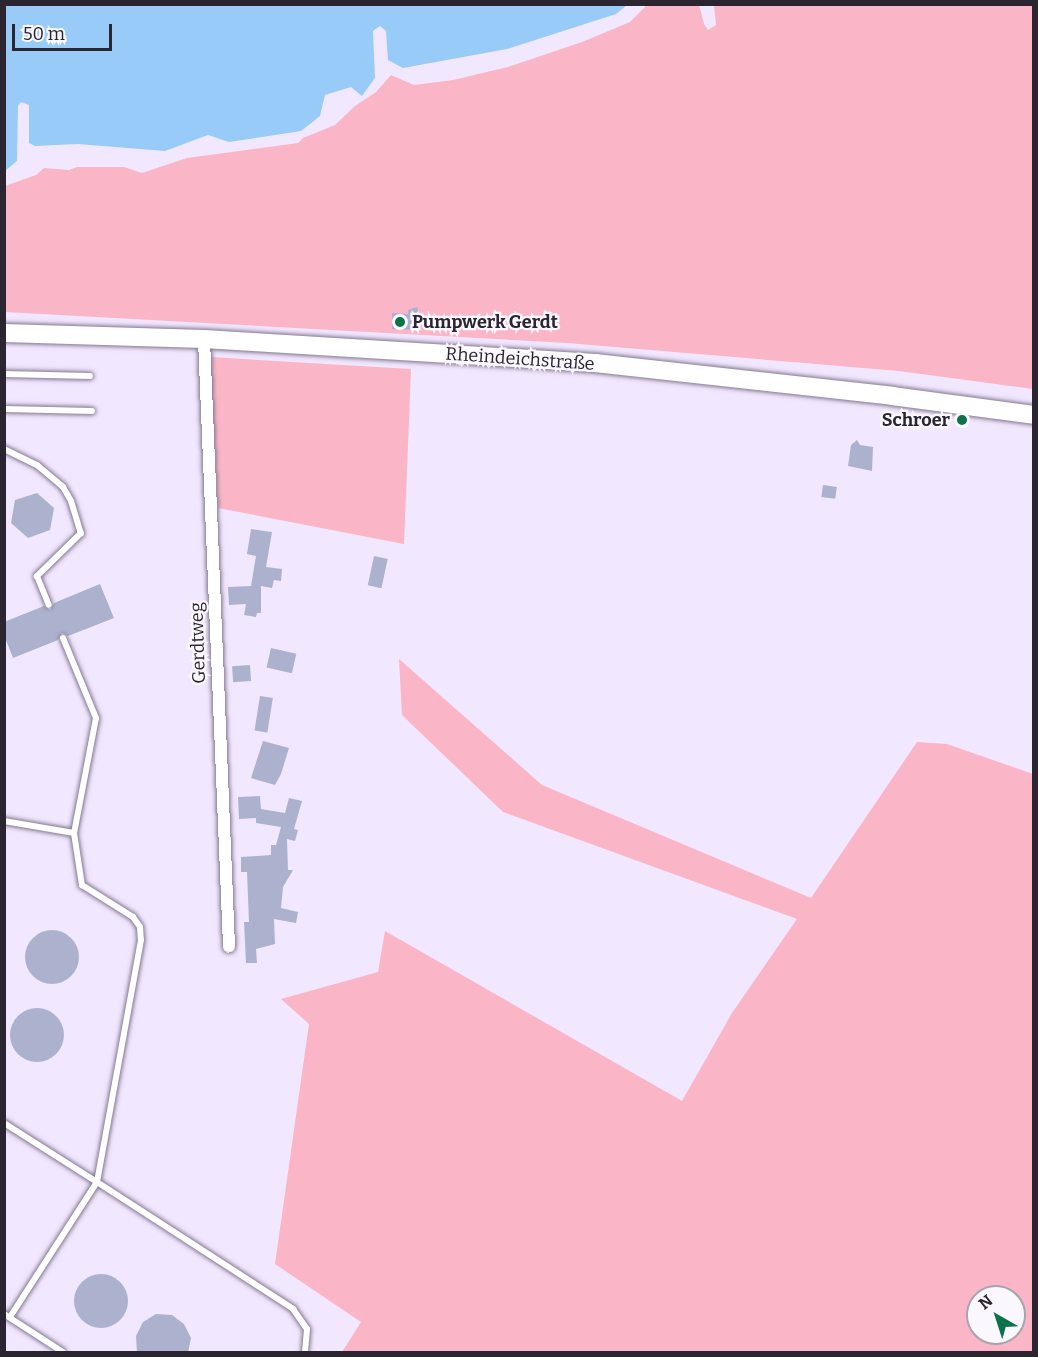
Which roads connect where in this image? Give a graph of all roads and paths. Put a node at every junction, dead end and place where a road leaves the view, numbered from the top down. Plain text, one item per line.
1 (4, 333) edge
2 (204, 339) junction
3 (4, 374) edge
4 (90, 376) dead end
5 (4, 409) edge
6 (92, 411) dead end
7 (1034, 415) edge
8 (4, 449) edge
9 (49, 604) dead end
10 (63, 638) dead end
11 (4, 820) edge
12 (74, 833) junction
13 (229, 946) dead end
14 (4, 1123) edge
15 (97, 1182) junction
16 (7, 1316) edge
17 (63, 1353) edge
18 (305, 1353) edge

1 - 2 main road, Rheindeichstraße
2 - 7 main road, Rheindeichstraße
2 - 13 street, Gerdtweg
3 - 4 lane
5 - 6 lane
8 - 9 lane
10 - 12 lane
11 - 12 lane
12 - 15 lane
14 - 15 lane
15 - 16 lane
15 - 18 lane
16 - 17 lane

